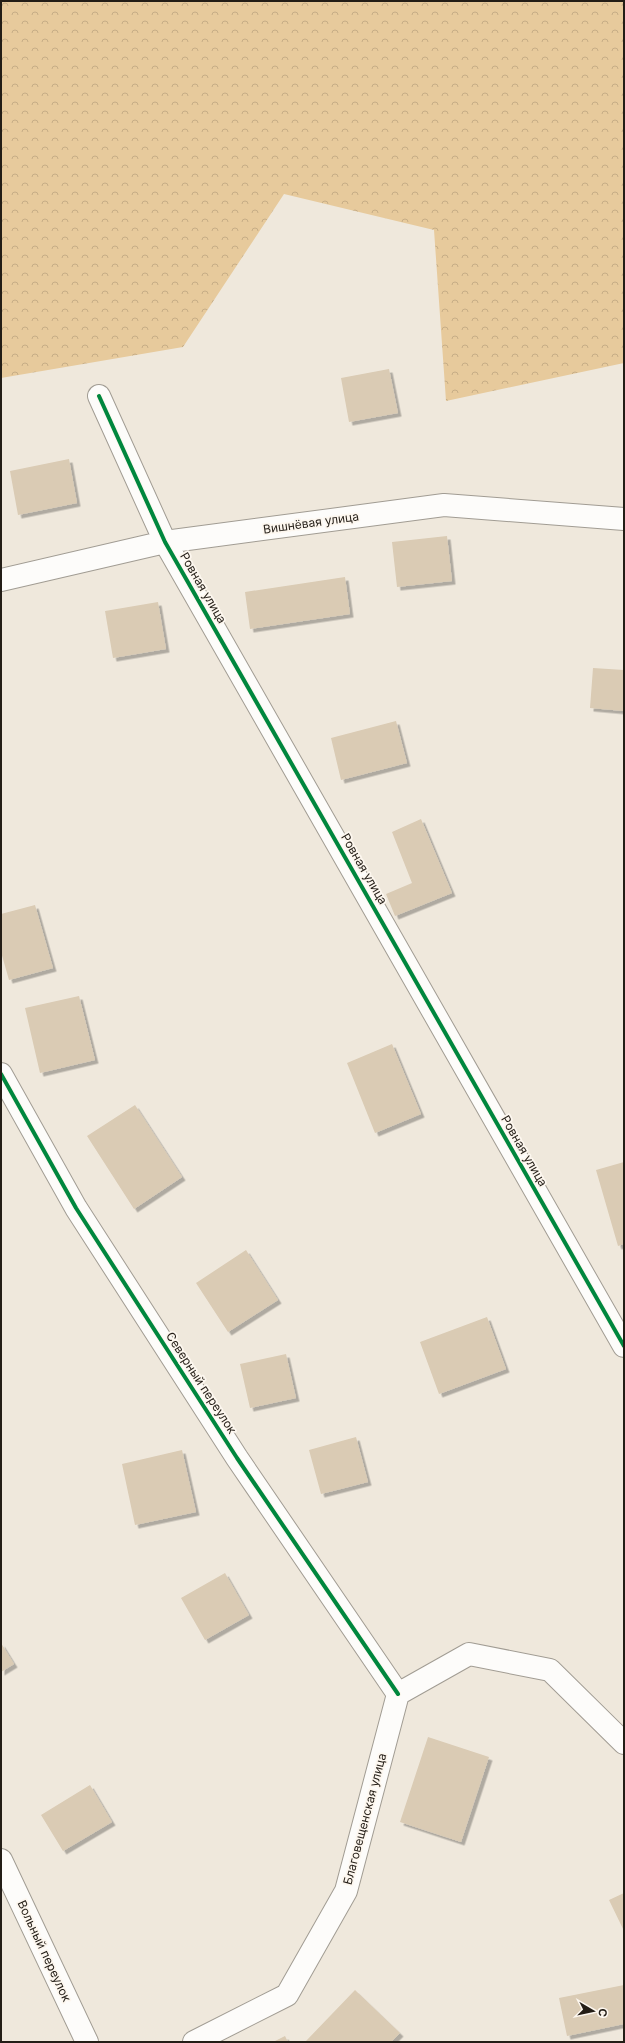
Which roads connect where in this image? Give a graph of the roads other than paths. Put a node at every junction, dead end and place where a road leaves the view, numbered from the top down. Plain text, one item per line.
1 (99, 396) dead end
2 (624, 519) edge
3 (166, 542) junction
4 (1, 580) edge
5 (1, 1074) edge
6 (624, 1346) edge
7 (398, 1694) junction
8 (624, 1743) edge
9 (1, 1860) edge
10 (87, 2042) edge
11 (194, 2042) edge

1 - 3 street, Ровная улица
2 - 3 street, Вишнёвая улица
3 - 4 street, Вишнёвая улица
3 - 6 street, Ровная улица
5 - 7 street, Северный переулок
7 - 8 street
7 - 11 street, Благовещенская улица
9 - 10 street, Вольный переулок

